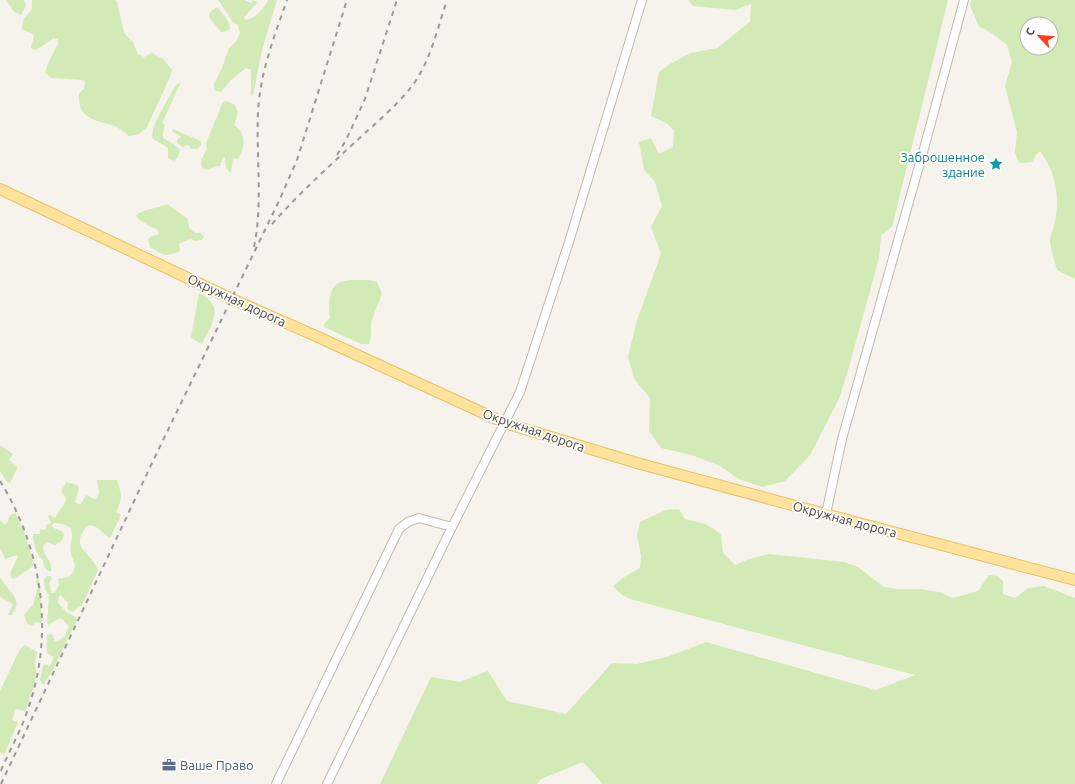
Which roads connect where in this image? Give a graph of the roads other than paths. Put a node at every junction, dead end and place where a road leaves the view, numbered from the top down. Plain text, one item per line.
1 (642, 0) edge
2 (964, 0) edge
3 (0, 190) edge
4 (505, 423) junction
5 (826, 514) junction
6 (452, 528) junction
7 (1075, 580) edge
8 (276, 784) edge
9 (327, 784) edge

1 - 4 street
2 - 5 street
3 - 4 main road, Окружная дорога
4 - 5 main road, Окружная дорога
4 - 6 street
5 - 7 main road, Окружная дорога
6 - 8 street
6 - 9 street

